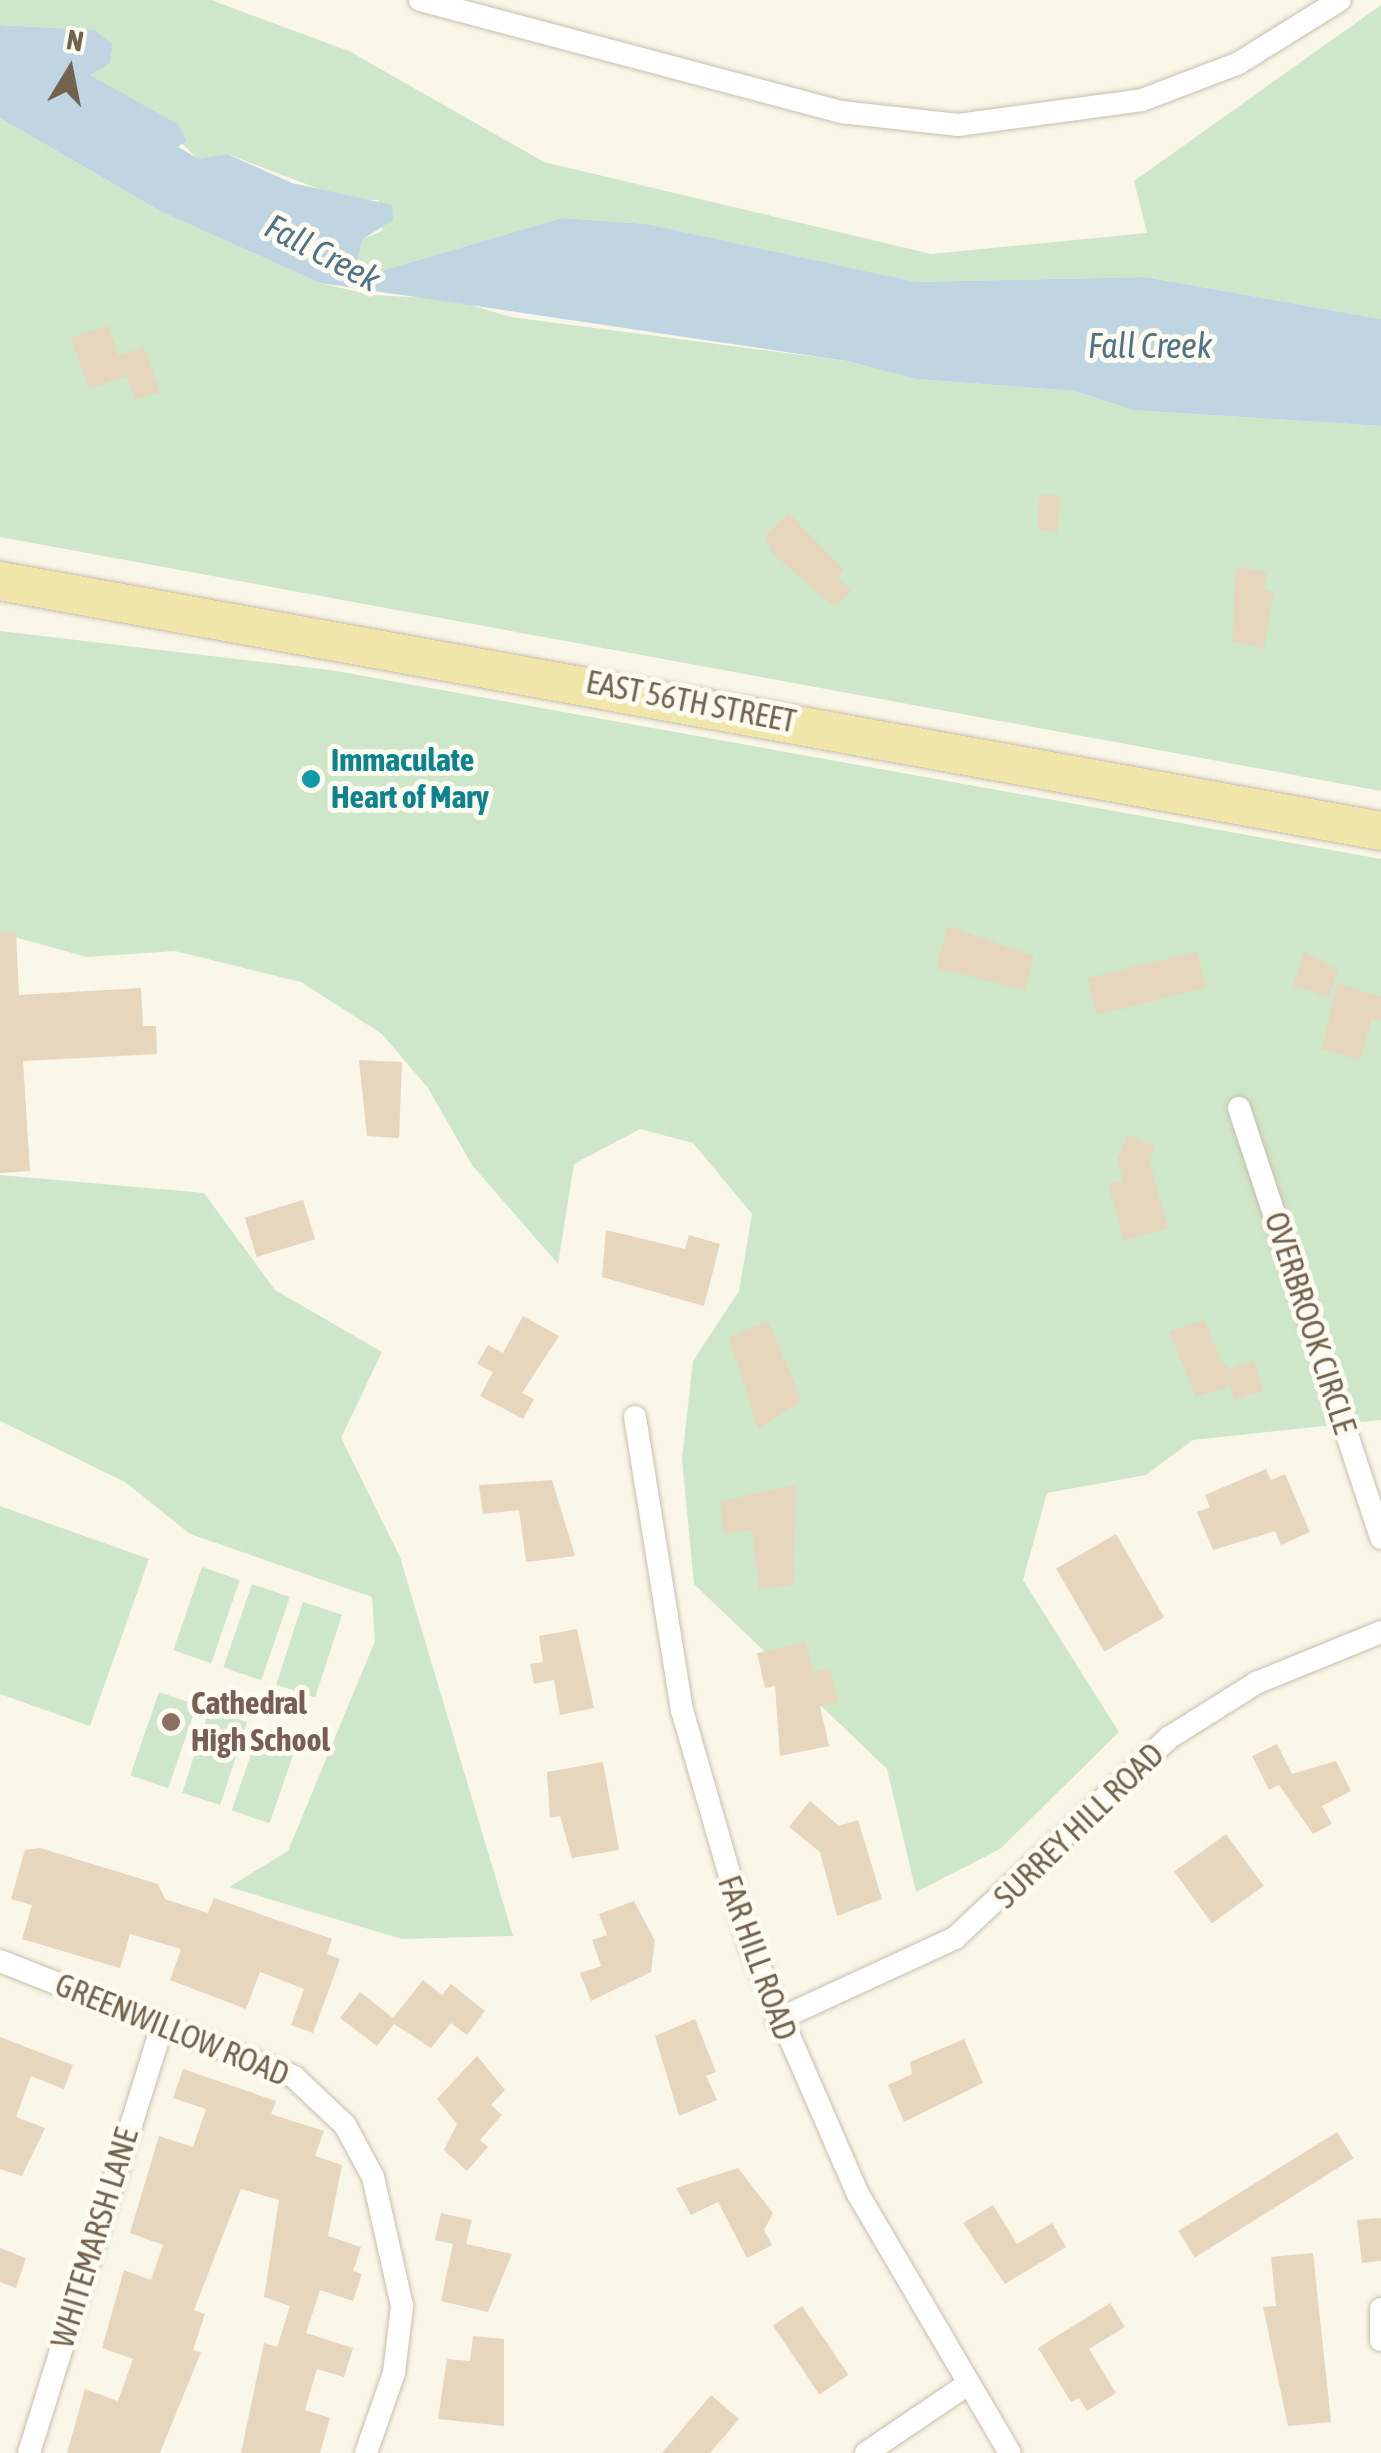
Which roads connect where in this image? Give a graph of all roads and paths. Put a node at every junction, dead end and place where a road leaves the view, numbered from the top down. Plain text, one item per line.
1 (420, 0) edge
2 (1340, 0) edge
3 (0, 581) edge
4 (1381, 830) edge
5 (1239, 1108) dead end
6 (635, 1417) dead end
7 (1381, 1538) edge
8 (1381, 1632) edge
9 (0, 1961) edge
10 (777, 2020) junction
11 (163, 2023) junction
12 (1381, 2309) edge
13 (1381, 2340) edge
14 (968, 2384) junction
15 (28, 2453) edge
16 (366, 2453) edge
17 (866, 2453) edge
18 (1010, 2453) edge

1 - 2 street
3 - 4 main road, EAST 56TH STREET
5 - 7 street, OVERBROOK CIRCLE
6 - 10 street, FAR HILL ROAD
8 - 10 street, SURREY HILL ROAD
9 - 11 street, GREENWILLOW ROAD
10 - 14 street, FAR HILL ROAD
11 - 15 street, WHITEMARSH LANE
11 - 16 street, GREENWILLOW ROAD
12 - 13 street
14 - 17 street
14 - 18 street, FAR HILL ROAD

